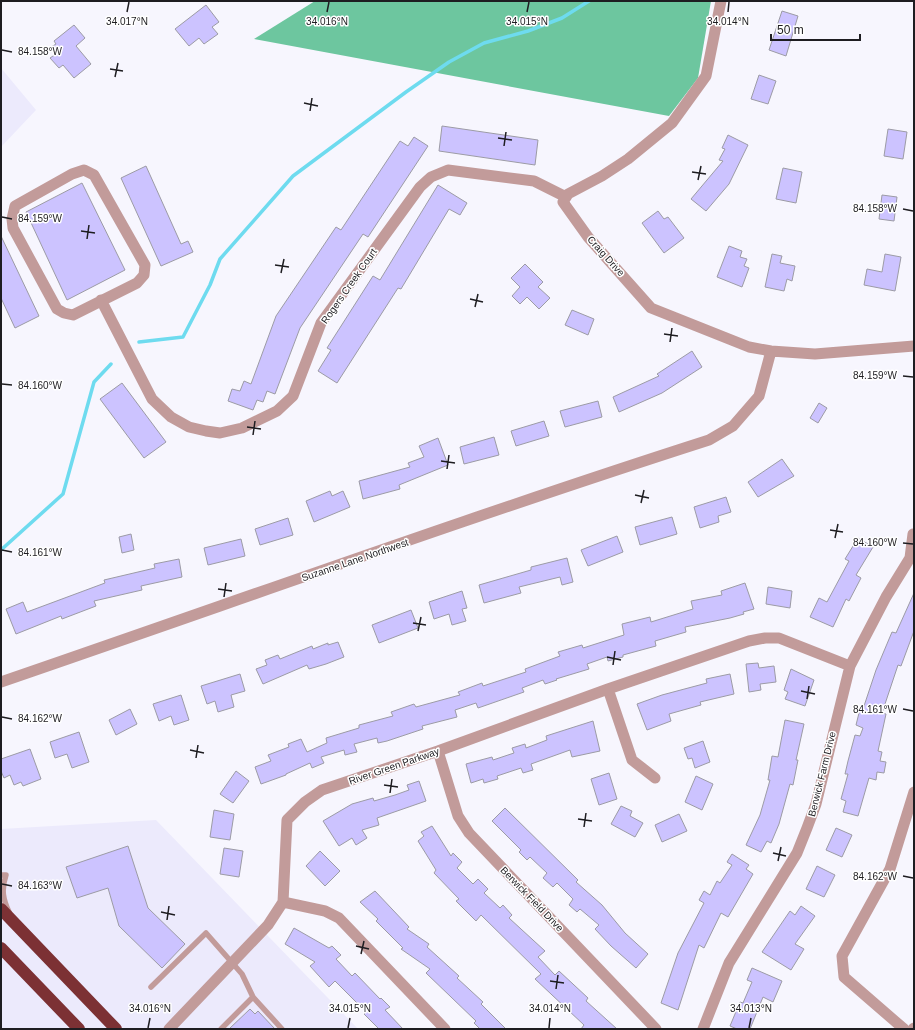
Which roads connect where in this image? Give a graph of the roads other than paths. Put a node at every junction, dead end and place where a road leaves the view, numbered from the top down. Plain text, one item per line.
1 (721, 1) edge
2 (566, 198) junction
3 (101, 300) junction
4 (914, 346) edge
5 (771, 352) junction
6 (913, 534) edge
7 (850, 666) junction
8 (1, 682) edge
9 (608, 689) junction
10 (438, 751) junction
11 (655, 778) dead end
12 (914, 792) edge
13 (1, 875) edge
14 (282, 902) junction
15 (1, 909) edge
16 (13, 922) junction
17 (1, 948) edge
18 (233, 962) junction
19 (151, 986) dead end
20 (253, 997) junction
21 (79, 1029) edge
22 (116, 1029) edge
23 (169, 1029) edge
24 (222, 1029) edge
25 (282, 1029) edge
26 (445, 1029) edge
27 (656, 1029) edge
28 (703, 1029) edge
29 (904, 1029) edge

1 - 2 street
2 - 3 street, Rogers Creek Court
2 - 5 street, Craig Drive
3 - 3 street
4 - 5 street, Craig Drive
5 - 8 street, Suzanne Lane Northwest
6 - 7 street, Berwick Farm Drive
7 - 9 street, River Green Parkway
7 - 28 street, Berwick Farm Drive
9 - 10 street, River Green Parkway
9 - 11 street
10 - 14 street, River Green Parkway
10 - 27 street, Berwick Field Drive
12 - 29 street
13 - 16 lane
14 - 18 street, River Green Parkway
14 - 26 street
15 - 16 highway
16 - 22 highway
17 - 21 highway
18 - 19 lane
18 - 20 lane
18 - 23 street, River Green Parkway
20 - 24 lane
20 - 25 lane

